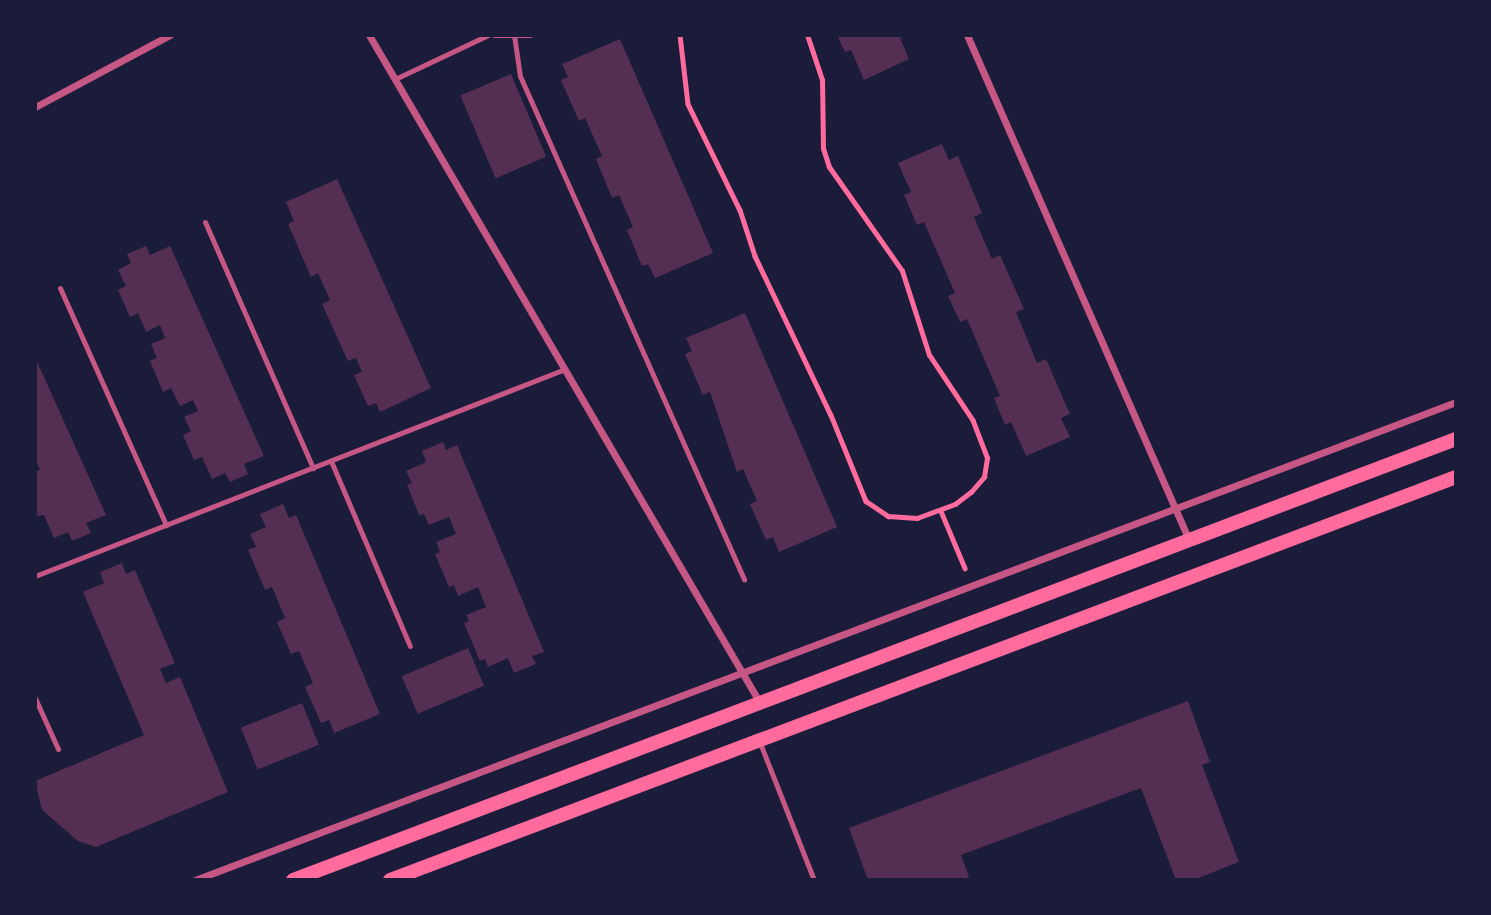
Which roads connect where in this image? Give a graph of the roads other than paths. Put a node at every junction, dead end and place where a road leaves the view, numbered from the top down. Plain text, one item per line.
1 (170, 35) edge
2 (369, 35) edge
3 (488, 35) edge
4 (494, 35) edge
5 (530, 35) edge
6 (967, 35) edge
7 (514, 36) edge
8 (395, 79) junction
9 (35, 107) edge
10 (205, 222) dead end
11 (60, 288) dead end
12 (565, 369) junction
13 (1456, 402) edge
14 (1456, 439) edge
15 (331, 461) junction
16 (313, 468) junction
17 (1456, 477) edge
18 (1175, 508) junction
19 (166, 525) junction
20 (1189, 540) junction
21 (35, 576) edge
22 (744, 579) dead end
23 (410, 646) dead end
24 (741, 672) junction
25 (35, 698) edge
26 (760, 703) junction
27 (759, 740) junction
28 (58, 749) dead end
29 (195, 880) edge
30 (293, 880) edge
31 (390, 880) edge
32 (814, 880) edge

1 - 9 street
2 - 8 street
3 - 8 lane
4 - 7 lane
5 - 7 lane
6 - 18 street
7 - 22 lane
8 - 12 street
10 - 16 lane
11 - 19 lane
12 - 15 lane
12 - 24 street
13 - 18 street
14 - 20 main road
15 - 16 lane
15 - 23 lane
16 - 19 lane
17 - 27 main road
18 - 20 street
18 - 24 street
19 - 21 lane
20 - 26 main road
24 - 26 street
24 - 29 street
25 - 28 lane
26 - 30 main road
27 - 31 main road
27 - 32 lane

